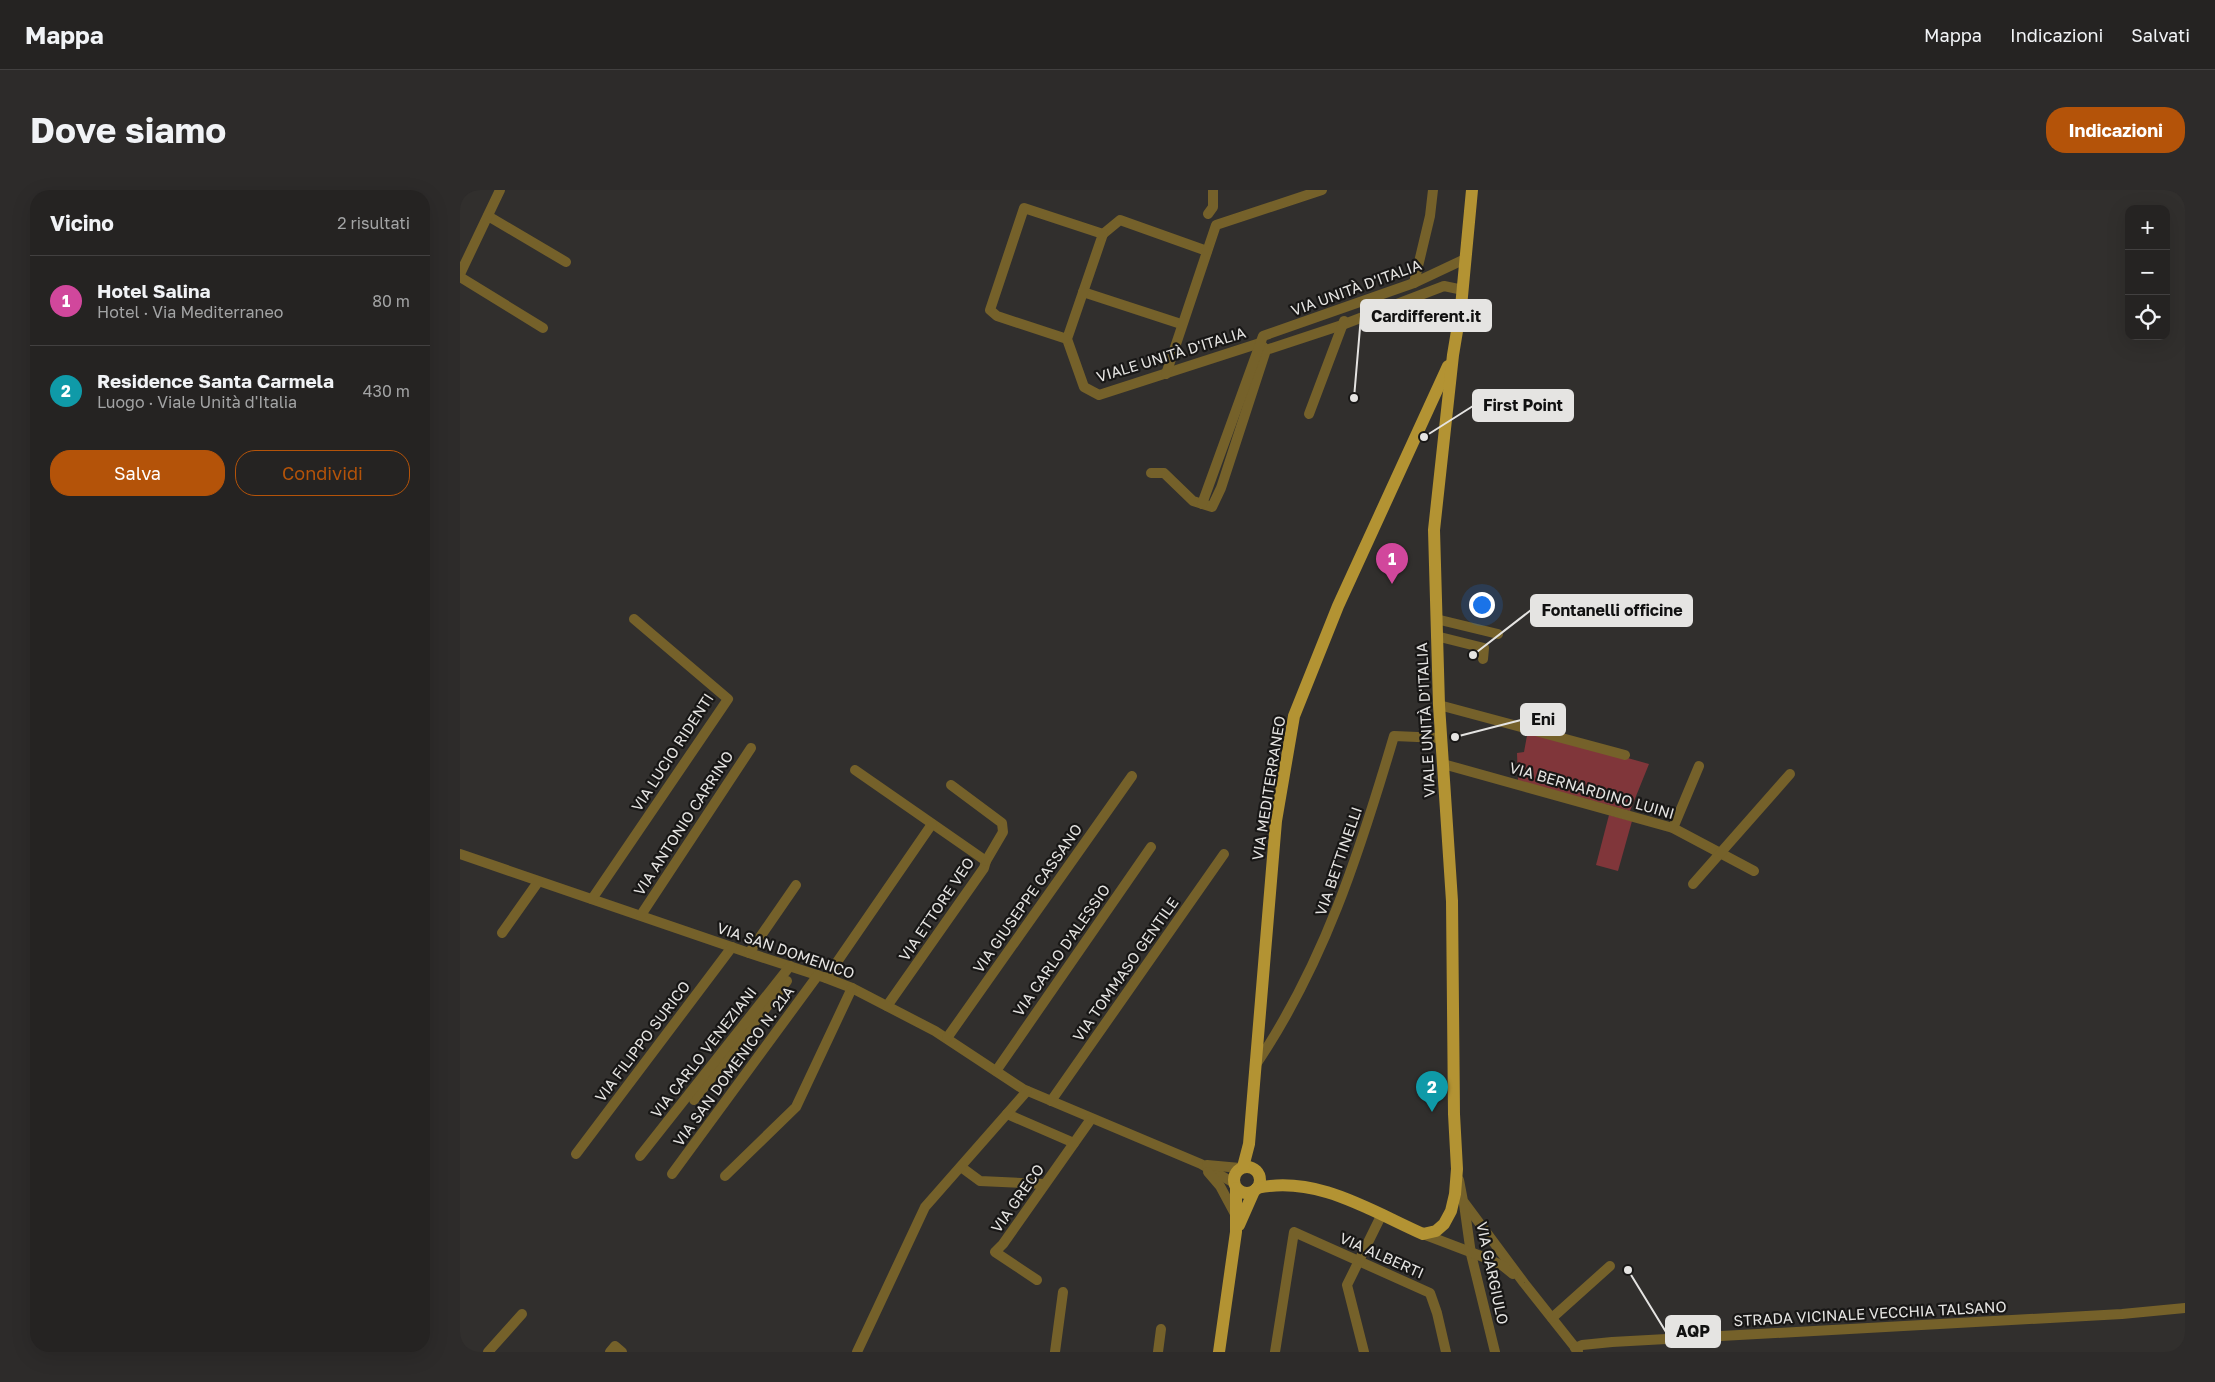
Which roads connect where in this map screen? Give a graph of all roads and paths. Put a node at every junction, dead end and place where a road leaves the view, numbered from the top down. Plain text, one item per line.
1 (500, 190) edge
2 (1212, 190) edge
3 (1322, 190) edge
4 (1433, 190) edge
5 (1472, 190) edge
6 (1208, 214) dead end
7 (488, 216) junction
8 (1103, 234) junction
9 (1207, 251) junction
10 (1465, 260) junction
11 (566, 262) dead end
12 (460, 275) edge
13 (1414, 283) junction
14 (1463, 290) junction
15 (1083, 292) junction
16 (1349, 307) junction
17 (1181, 324) junction
18 (1342, 326) junction
19 (543, 328) dead end
20 (1067, 339) junction
21 (1263, 346) junction
22 (1454, 355) junction
23 (1166, 374) junction
24 (1309, 414) dead end
25 (1425, 417) junction
26 (1446, 419) junction
27 (1151, 473) dead end
28 (634, 619) dead end
29 (1436, 619) junction
30 (1498, 634) dead end
31 (1436, 636) junction
32 (1483, 659) dead end
33 (1440, 705) junction
34 (1441, 738) junction
35 (751, 748) dead end
36 (1624, 755) dead end
37 (1443, 764) junction
38 (1699, 766) dead end
39 (856, 770) dead end
40 (1790, 774) dead end
41 (1132, 776) dead end
42 (951, 785) dead end
43 (932, 824) junction
44 (1673, 828) junction
45 (1151, 847) dead end
46 (1720, 853) junction
47 (460, 854) edge
48 (1224, 854) dead end
49 (986, 862) junction
50 (1754, 871) dead end
51 (538, 882) junction
52 (1693, 884) dead end
53 (796, 885) dead end
54 (592, 899) junction
55 (641, 915) junction
56 (502, 933) dead end
57 (732, 947) junction
58 (749, 953) junction
59 (794, 968) junction
60 (822, 976) junction
61 (852, 988) junction
62 (887, 1006) junction
63 (1278, 1032) junction
64 (1258, 1033) junction
65 (947, 1038) junction
66 (1255, 1066) junction
67 (996, 1071) junction
68 (1027, 1091) junction
69 (694, 1100) dead end
70 (1051, 1101) junction
71 (1007, 1114) junction
72 (1091, 1119) junction
73 (1074, 1144) junction
74 (576, 1154) dead end
75 (640, 1156) dead end
76 (1201, 1164) junction
77 (961, 1167) junction
78 (1242, 1167) junction
79 (1457, 1169) junction
80 (672, 1174) dead end
81 (725, 1176) dead end
82 (1044, 1184) junction
83 (1235, 1186) junction
84 (1256, 1189) junction
85 (1463, 1201) junction
86 (1382, 1214) junction
87 (1236, 1215) junction
88 (1236, 1232) junction
89 (1423, 1234) junction
90 (1471, 1254) junction
91 (1358, 1261) junction
92 (1610, 1266) dead end
93 (1037, 1280) dead end
94 (1524, 1283) junction
95 (1063, 1292) dead end
96 (2185, 1301) edge
97 (2185, 1308) edge
98 (2167, 1311) junction
99 (2185, 1312) edge
100 (522, 1314) dead end
101 (2122, 1314) junction
102 (1552, 1318) junction
103 (1162, 1329) dead end
104 (1577, 1350) edge
105 (488, 1352) edge
106 (857, 1352) edge
107 (1055, 1352) edge
108 (1158, 1352) edge
109 (1218, 1352) edge
110 (1275, 1352) edge
111 (1364, 1352) edge
112 (1446, 1352) edge
113 (1495, 1352) edge

1 - 7 street
2 - 6 street
3 - 9 street
4 - 13 street
5 - 10 main road, VIALE UNITÀ D'ITALIA
7 - 11 street
7 - 12 street
8 - 9 street
8 - 15 street
8 - 20 street
9 - 17 street
10 - 13 street, VIA UNITÀ D'ITALIA
10 - 14 main road, VIALE UNITÀ D'ITALIA
12 - 19 street
13 - 16 street, VIA UNITÀ D'ITALIA
14 - 18 street
14 - 22 main road, VIALE UNITÀ D'ITALIA
15 - 17 street, VIALE UNITÀ D'ITALIA
15 - 20 street
16 - 18 street
16 - 21 street, VIA UNITÀ D'ITALIA
17 - 23 street
18 - 21 street
18 - 24 street
20 - 23 street, VIALE UNITÀ D'ITALIA
21 - 23 street, VIALE UNITÀ D'ITALIA
21 - 27 street
22 - 25 main road, VIA MEDITERRANEO
22 - 26 main road, VIALE UNITÀ D'ITALIA
25 - 26 main road
25 - 64 main road, VIA MEDITERRANEO
26 - 29 main road, VIALE UNITÀ D'ITALIA
28 - 54 street, VIA LUCIO RIDENTI
29 - 30 street
29 - 31 main road, VIALE UNITÀ D'ITALIA
31 - 32 street, VIALE UNITÀ D'ITALIA
31 - 33 main road, VIALE UNITÀ D'ITALIA
33 - 34 main road, VIALE UNITÀ D'ITALIA
33 - 36 street
34 - 37 main road, VIALE UNITÀ D'ITALIA
34 - 63 street, VIA BETTINELLI
35 - 55 street, VIA ANTONIO CARRINO
37 - 44 street, VIA BERNARDINO LUINI
37 - 79 main road, VIALE UNITÀ D'ITALIA
38 - 44 street
39 - 43 street, VIA ETTORE VEO
40 - 46 street
41 - 65 street, VIA GIUSEPPE CASSANO
42 - 49 street
43 - 49 street, VIA ETTORE VEO
43 - 60 street, VIA SAN DOMENICO N. 21A
44 - 46 street, VIA BERNARDINO LUINI
45 - 67 street, VIA CARLO D'ALESSIO
46 - 50 street, VIA BERNARDINO LUINI
46 - 52 street
47 - 51 street, VIA SAN DOMENICO
48 - 70 street, VIA TOMMASO GENTILE
49 - 62 street, VIA ETTORE VEO
51 - 54 street, VIA SAN DOMENICO
51 - 56 street
53 - 58 street
54 - 55 street, VIA SAN DOMENICO
55 - 57 street, VIA SAN DOMENICO
57 - 58 street, VIA SAN DOMENICO
57 - 74 street, VIA FILIPPO SURICO
58 - 59 street, VIA SAN DOMENICO
59 - 60 street, VIA SAN DOMENICO
59 - 69 street
59 - 75 street, VIA CARLO VENEZIANI
60 - 61 street, VIA SAN DOMENICO
60 - 80 street, VIA SAN DOMENICO N. 21A
61 - 62 street, VIA SAN DOMENICO
61 - 81 street
62 - 65 street, VIA SAN DOMENICO
63 - 64 street
63 - 66 street, VIA BETTINELLI
64 - 66 main road, VIA MEDITERRANEO
65 - 67 street, VIA SAN DOMENICO
66 - 78 main road, VIA MEDITERRANEO
67 - 68 street, VIA SAN DOMENICO
68 - 70 street, VIA SAN DOMENICO
68 - 71 street
70 - 72 street, VIA SAN DOMENICO
71 - 73 street
71 - 77 street
72 - 73 street, VIA GRECO
72 - 76 street, VIA SAN DOMENICO
73 - 82 street, VIA GRECO
76 - 78 street, VIA SAN DOMENICO
76 - 83 street, VIA SAN DOMENICO
76 - 87 street
77 - 82 street
77 - 106 street
78 - 83 main road
78 - 84 main road
79 - 85 street, VIA GARGIULO
79 - 89 main road, VIALE UNITÀ D'ITALIA
82 - 93 street, VIA GRECO
83 - 84 main road
83 - 87 main road
84 - 86 main road
84 - 88 main road
85 - 90 street, VIA GARGIULO
85 - 94 street
86 - 89 main road
86 - 91 street
87 - 88 main road
88 - 109 main road
89 - 90 street
90 - 94 street
90 - 113 street, VIA GARGIULO
91 - 110 street, VIA ALBERTI
91 - 111 street
91 - 112 street, VIA ALBERTI
92 - 102 street
94 - 102 street
95 - 107 street
96 - 101 street
97 - 98 street
98 - 99 street
98 - 101 street, STRADA VICINALE VECCHIA TALSANO
100 - 105 street
101 - 104 street, STRADA VICINALE VECCHIA TALSANO
102 - 104 street
103 - 108 street

